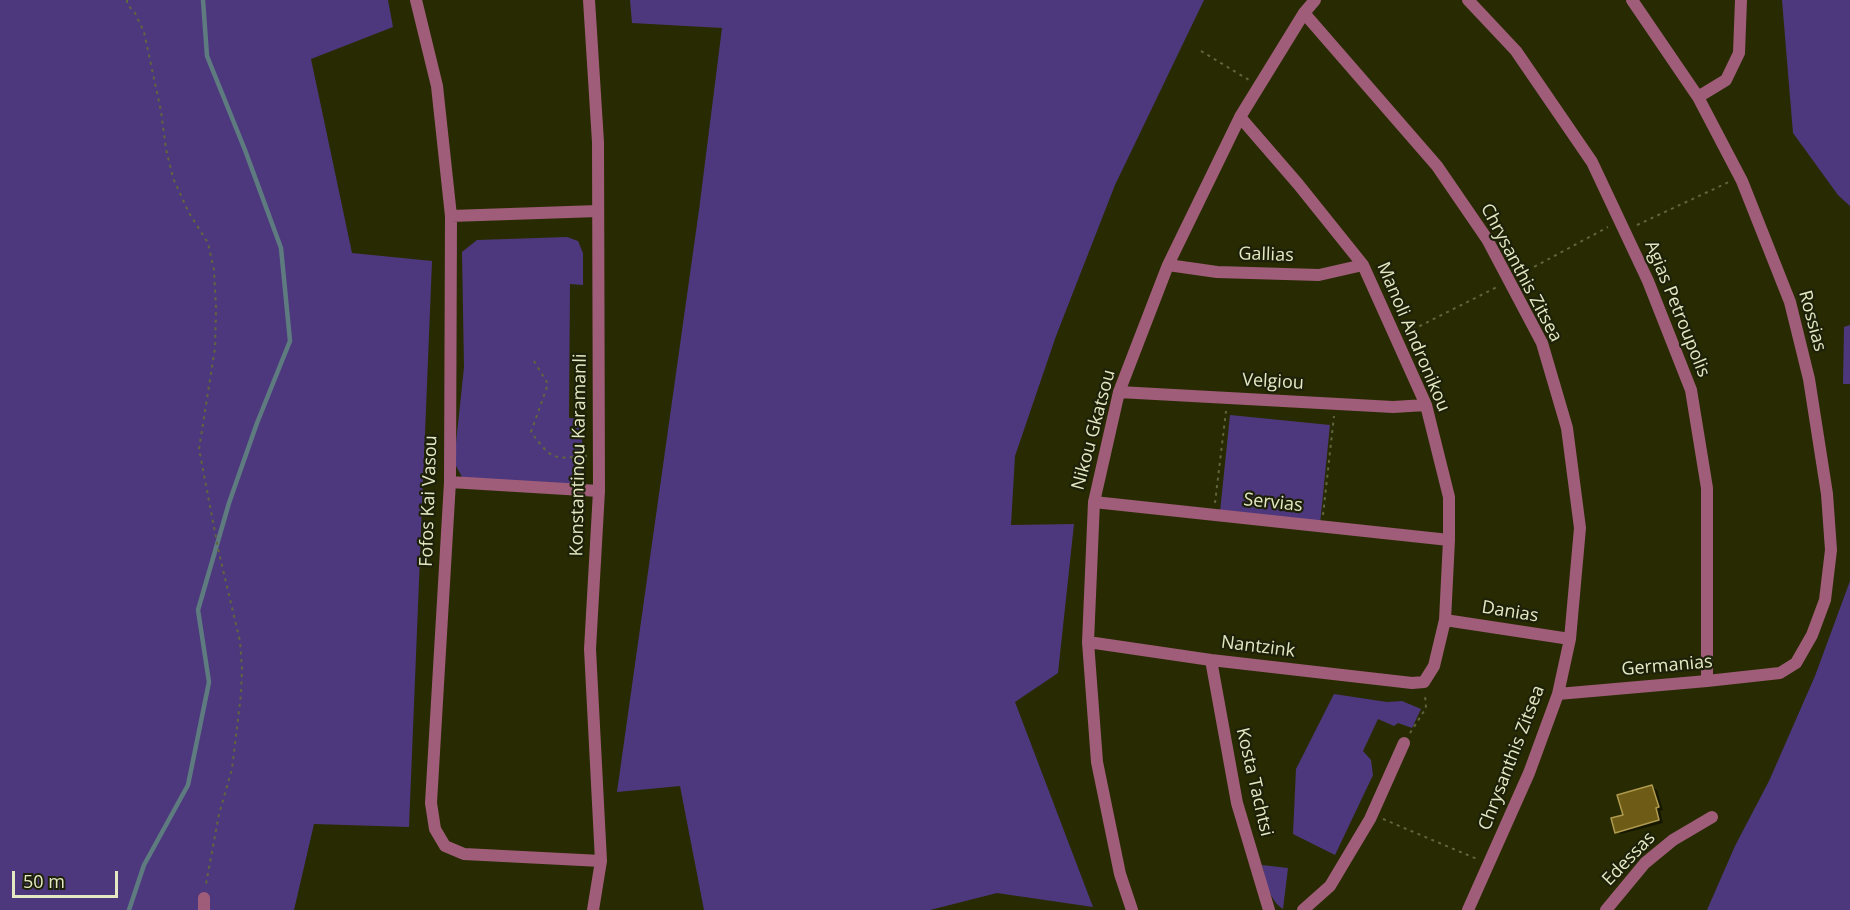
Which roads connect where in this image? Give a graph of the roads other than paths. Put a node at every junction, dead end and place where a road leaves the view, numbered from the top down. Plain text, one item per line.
1 (416, 0) edge
2 (589, 0) edge
3 (1315, 0) edge
4 (1468, 0) edge
5 (1632, 0) edge
6 (1741, 0) edge
7 (1304, 13) junction
8 (1698, 97) junction
9 (1240, 117) junction
10 (598, 211) junction
11 (451, 216) junction
12 (1363, 265) junction
13 (1168, 266) junction
14 (1119, 392) junction
15 (1426, 405) junction
16 (450, 482) junction
17 (599, 491) junction
18 (1094, 502) junction
19 (1449, 540) junction
20 (1445, 620) junction
21 (1570, 639) junction
22 (1088, 642) junction
23 (1210, 660) junction
24 (1780, 673) joint
25 (1707, 681) junction
26 (1425, 682) joint
27 (1558, 694) junction
28 (1404, 743) road end
29 (1712, 817) dead end
30 (601, 861) junction
31 (593, 910) edge
32 (1132, 910) edge
33 (1269, 910) edge
34 (1303, 910) edge
35 (1468, 910) edge
36 (1606, 910) edge

1 - 11 street, Fofos Kai Vasou
2 - 10 street, Konstantinou Karamanli
3 - 7 street, Nikou Gkatsou
4 - 25 street, Agias Petroupolis
5 - 8 street, Rossias
6 - 8 street
7 - 9 street, Nikou Gkatsou
7 - 21 street, Chrysanthis Zitsea
8 - 24 street, Rossias
9 - 12 street, Manoli Andronikou
9 - 13 street, Nikou Gkatsou
10 - 11 street
10 - 17 street, Konstantinou Karamanli
11 - 16 street, Fofos Kai Vasou
12 - 13 street, Gallias
12 - 15 street, Manoli Andronikou
13 - 14 street, Nikou Gkatsou
14 - 15 street, Velgiou
14 - 18 street, Nikou Gkatsou
15 - 19 street, Manoli Andronikou
16 - 17 street
16 - 30 street, Fofos Kai Vasou
17 - 30 street, Konstantinou Karamanli
18 - 19 street, Servias
18 - 22 street, Nikou Gkatsou
19 - 20 street, Manoli Andronikou
20 - 21 street, Danias
20 - 26 street, Manoli Andronikou
21 - 27 street, Chrysanthis Zitsea
22 - 23 street, Nantzink
22 - 32 street, Nikou Gkatsou
23 - 26 street, Nantzink
23 - 33 street, Kosta Tachtsi
24 - 25 street, Germanias
25 - 27 street, Germanias
27 - 35 street, Chrysanthis Zitsea
28 - 34 street
29 - 36 street, Edessas
30 - 31 street, Konstantinou Karamanli

